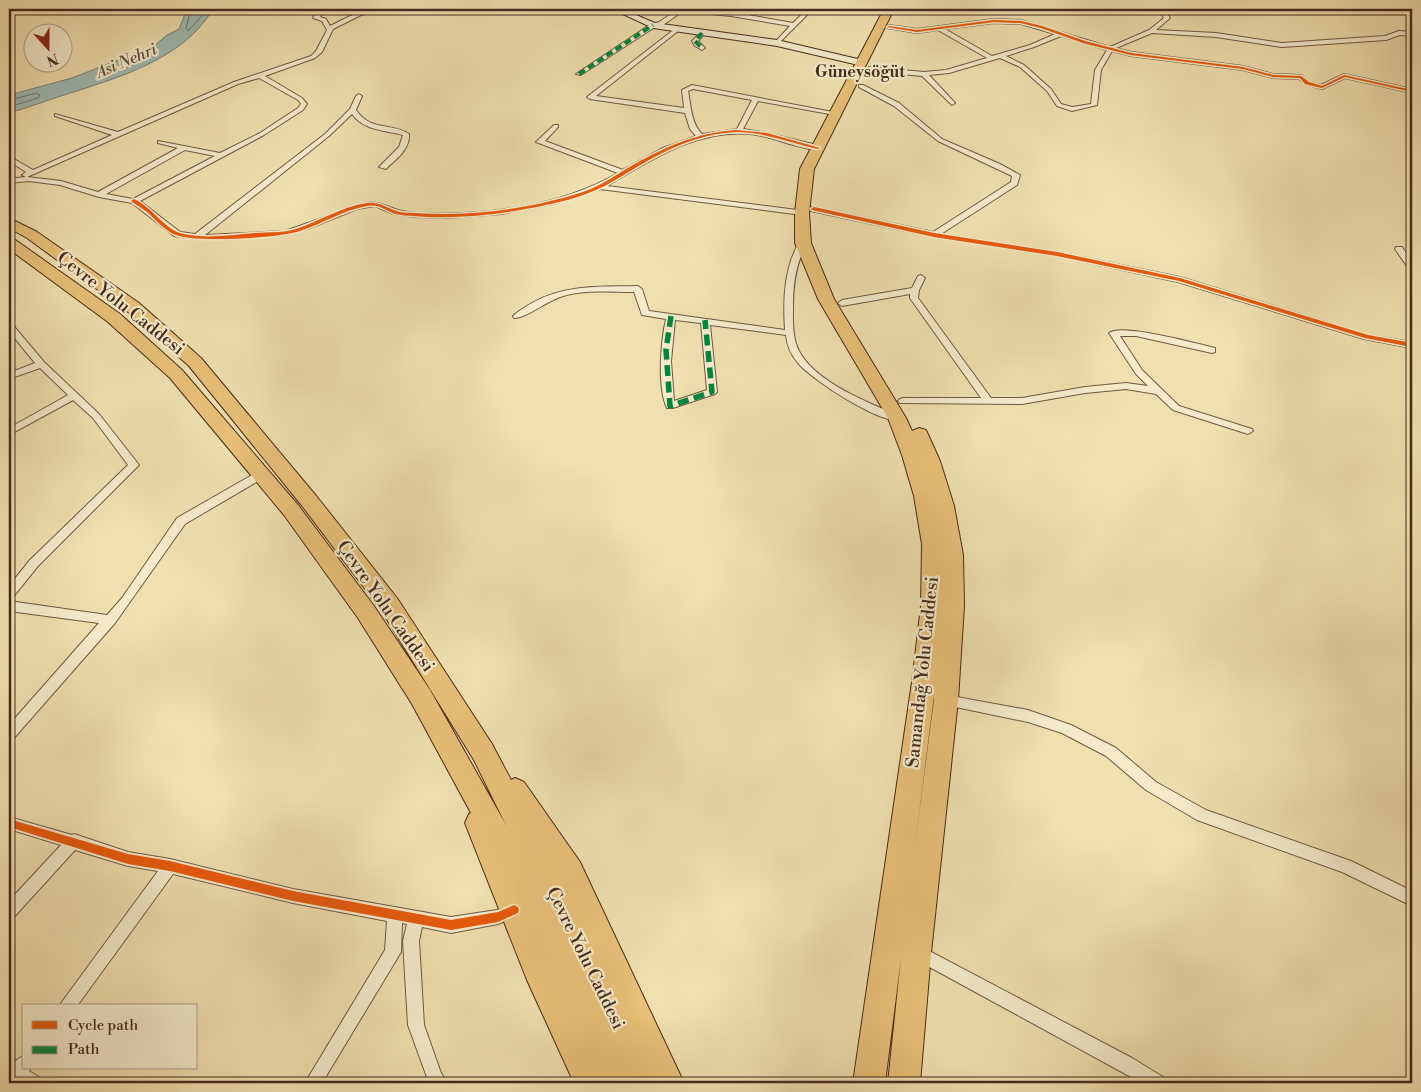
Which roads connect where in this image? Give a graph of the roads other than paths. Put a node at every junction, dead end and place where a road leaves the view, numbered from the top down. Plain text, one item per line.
1 (304, 9) edge
2 (348, 9) edge
3 (378, 9) edge
4 (616, 9) edge
5 (810, 9) edge
6 (1161, 9) edge
7 (359, 14) junction
8 (893, 15) edge
9 (652, 25) junction
10 (793, 25) junction
11 (329, 29) junction
12 (940, 29) junction
13 (676, 30) junction
14 (1152, 32) junction
15 (702, 33) junction
16 (1062, 33) junction
17 (1412, 34) edge
18 (776, 43) junction
19 (702, 48) dead end
20 (1110, 49) junction
21 (1002, 56) junction
22 (993, 59) junction
23 (864, 72) junction
24 (579, 74) dead end
25 (924, 74) junction
26 (260, 76) junction
27 (1412, 91) edge
28 (359, 96) dead end
29 (756, 98) junction
30 (952, 103) dead end
31 (353, 110) junction
32 (688, 111) junction
33 (835, 112) junction
34 (57, 116) dead end
35 (556, 126) dead end
36 (739, 131) junction
37 (119, 135) junction
38 (700, 136) junction
39 (160, 142) dead end
40 (184, 147) junction
41 (818, 148) junction
42 (220, 155) junction
43 (9, 158) edge
44 (383, 167) dead end
45 (32, 172) junction
46 (622, 172) junction
47 (11, 180) edge
48 (600, 187) junction
49 (100, 195) junction
50 (134, 201) junction
51 (808, 211) junction
52 (9, 212) edge
53 (9, 222) edge
54 (934, 235) junction
55 (196, 238) junction
56 (9, 242) edge
57 (804, 243) junction
58 (1399, 249) dead end
59 (9, 254) edge
60 (1412, 267) edge
61 (921, 278) dead end
62 (70, 286) junction
63 (915, 290) junction
64 (113, 293) junction
65 (842, 303) junction
66 (517, 316) dead end
67 (670, 316) junction
68 (705, 320) junction
69 (9, 326) edge
70 (789, 333) junction
71 (1412, 345) edge
72 (1212, 350) dead end
73 (41, 364) junction
74 (9, 376) edge
75 (1158, 391) junction
76 (74, 395) junction
77 (989, 402) junction
78 (900, 409) junction
79 (1248, 431) dead end
80 (9, 432) edge
81 (261, 474) junction
82 (9, 594) edge
83 (9, 606) edge
84 (111, 620) junction
85 (946, 700) junction
86 (9, 734) edge
87 (471, 758) junction
88 (9, 823) edge
89 (74, 841) junction
90 (170, 866) junction
91 (1412, 899) edge
92 (514, 910) junction
93 (9, 912) edge
94 (395, 915) junction
95 (416, 919) junction
96 (916, 953) junction
97 (68, 1004) edge
98 (17, 1073) edge
99 (33, 1083) edge
100 (313, 1083) edge
101 (439, 1083) edge
102 (590, 1083) edge
103 (621, 1083) edge
104 (646, 1083) edge
105 (668, 1083) edge
106 (869, 1083) edge
107 (904, 1083) edge
108 (1157, 1083) edge

1 - 11 street
2 - 7 street
3 - 7 street
4 - 9 street
5 - 10 street
6 - 14 street
7 - 11 street
8 - 12 street
8 - 23 highway, Samandağ Yolu Caddesi
9 - 10 street
9 - 13 street
9 - 24 street
10 - 18 street
11 - 26 street
12 - 16 street
12 - 22 street
13 - 15 street
13 - 32 street
14 - 17 street
14 - 20 street
15 - 18 street
15 - 19 street
16 - 20 street
16 - 21 street
18 - 23 street
20 - 21 street
20 - 27 street
21 - 22 street
22 - 25 street
23 - 25 street
23 - 33 highway, Samandağ Yolu Caddesi
23 - 51 highway, Samandağ Yolu Caddesi
23 - 54 street
25 - 30 street
26 - 37 street
26 - 42 street
28 - 31 street
29 - 32 street
29 - 33 street
29 - 36 street
31 - 44 street
31 - 55 street
32 - 38 street
33 - 41 highway, Samandağ Yolu Caddesi
34 - 37 street
35 - 46 street
36 - 38 street
36 - 41 street
37 - 45 street
38 - 46 street
39 - 40 street
40 - 42 street
40 - 49 street
41 - 51 highway, Samandağ Yolu Caddesi
42 - 50 street
43 - 45 street
45 - 47 street
46 - 48 street
47 - 49 street
48 - 51 street
48 - 55 street
49 - 50 street
50 - 55 street
51 - 54 street
51 - 57 highway, Samandağ Yolu Caddesi
51 - 65 highway, Samandağ Yolu Caddesi
52 - 64 highway
53 - 64 highway, Çevre Yolu Caddesi
54 - 71 street
56 - 62 highway, Çevre Yolu Caddesi
57 - 70 street
57 - 78 highway, Samandağ Yolu Caddesi
58 - 60 street
59 - 62 highway
61 - 63 street
62 - 81 highway, Çevre Yolu Caddesi
63 - 65 street
63 - 77 street
64 - 87 highway, Çevre Yolu Caddesi
65 - 78 highway, Samandağ Yolu Caddesi
66 - 67 street
67 - 68 street
67 - 68 street
68 - 70 street
69 - 73 street
70 - 78 street
72 - 75 street
73 - 74 street
73 - 76 street
75 - 77 street
75 - 79 street
76 - 80 street
76 - 82 street
77 - 78 street
78 - 85 highway, Samandağ Yolu Caddesi
78 - 106 highway, Samandağ Yolu Caddesi
81 - 84 street
81 - 87 highway, Çevre Yolu Caddesi
83 - 84 street
84 - 86 street
85 - 91 street
85 - 96 highway, Samandağ Yolu Caddesi
87 - 92 highway
87 - 103 highway, Çevre Yolu Caddesi
87 - 104 highway, Çevre Yolu Caddesi
87 - 105 highway
88 - 89 street
89 - 90 street
89 - 93 street
90 - 94 street
90 - 97 street
92 - 95 street
92 - 102 highway
94 - 95 street
94 - 100 street
95 - 101 street
96 - 107 highway, Samandağ Yolu Caddesi
96 - 108 street
98 - 99 street

